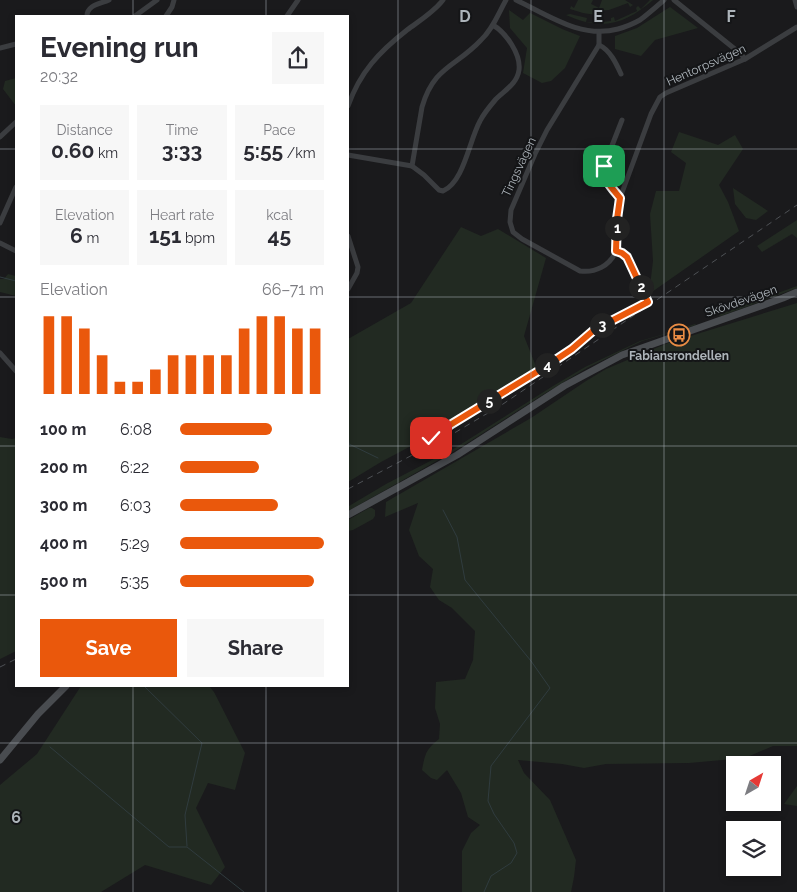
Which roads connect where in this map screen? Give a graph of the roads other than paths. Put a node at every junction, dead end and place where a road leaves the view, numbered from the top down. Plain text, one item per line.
1 (109, 0) edge
2 (157, 0) edge
3 (174, 0) edge
4 (298, 0) edge
5 (443, 0) edge
6 (506, 0) edge
7 (516, 0) edge
8 (664, 0) edge
9 (674, 0) edge
10 (795, 0) edge
11 (797, 8) edge
12 (87, 15) edge
13 (136, 15) edge
14 (167, 15) edge
15 (288, 15) edge
16 (493, 25) junction
17 (797, 27) edge
18 (599, 32) junction
19 (15, 44) edge
20 (599, 45) junction
21 (0, 48) edge
22 (745, 59) junction
23 (621, 74) dead end
24 (349, 101) edge
25 (622, 120) dead end
26 (15, 123) edge
27 (1, 134) edge
28 (349, 155) edge
29 (412, 166) junction
30 (15, 189) edge
31 (620, 198) junction
32 (0, 223) edge
33 (349, 239) edge
34 (0, 243) edge
35 (15, 250) edge
36 (616, 251) junction
37 (349, 287) edge
38 (796, 293) edge
39 (0, 353) edge
40 (15, 370) edge
41 (431, 438) dead end
42 (349, 514) edge
43 (65, 687) edge
44 (0, 760) edge

1 - 12 street
2 - 13 street
3 - 14 street
4 - 15 street
5 - 24 street
6 - 16 street
7 - 18 street
8 - 18 street
9 - 22 street
10 - 11 street
16 - 29 street
16 - 29 street
17 - 22 street, Hentorpsvägen
18 - 20 street
19 - 21 street
20 - 23 street
20 - 36 street, Tingsvägen
22 - 31 street, Hentorpsvägen
25 - 31 street
26 - 27 street
28 - 29 street
30 - 32 street
31 - 36 street, Hentorpsvägen
33 - 37 street
34 - 35 street
36 - 41 street
38 - 42 main road, Skövdevägen
39 - 40 street
43 - 44 main road

